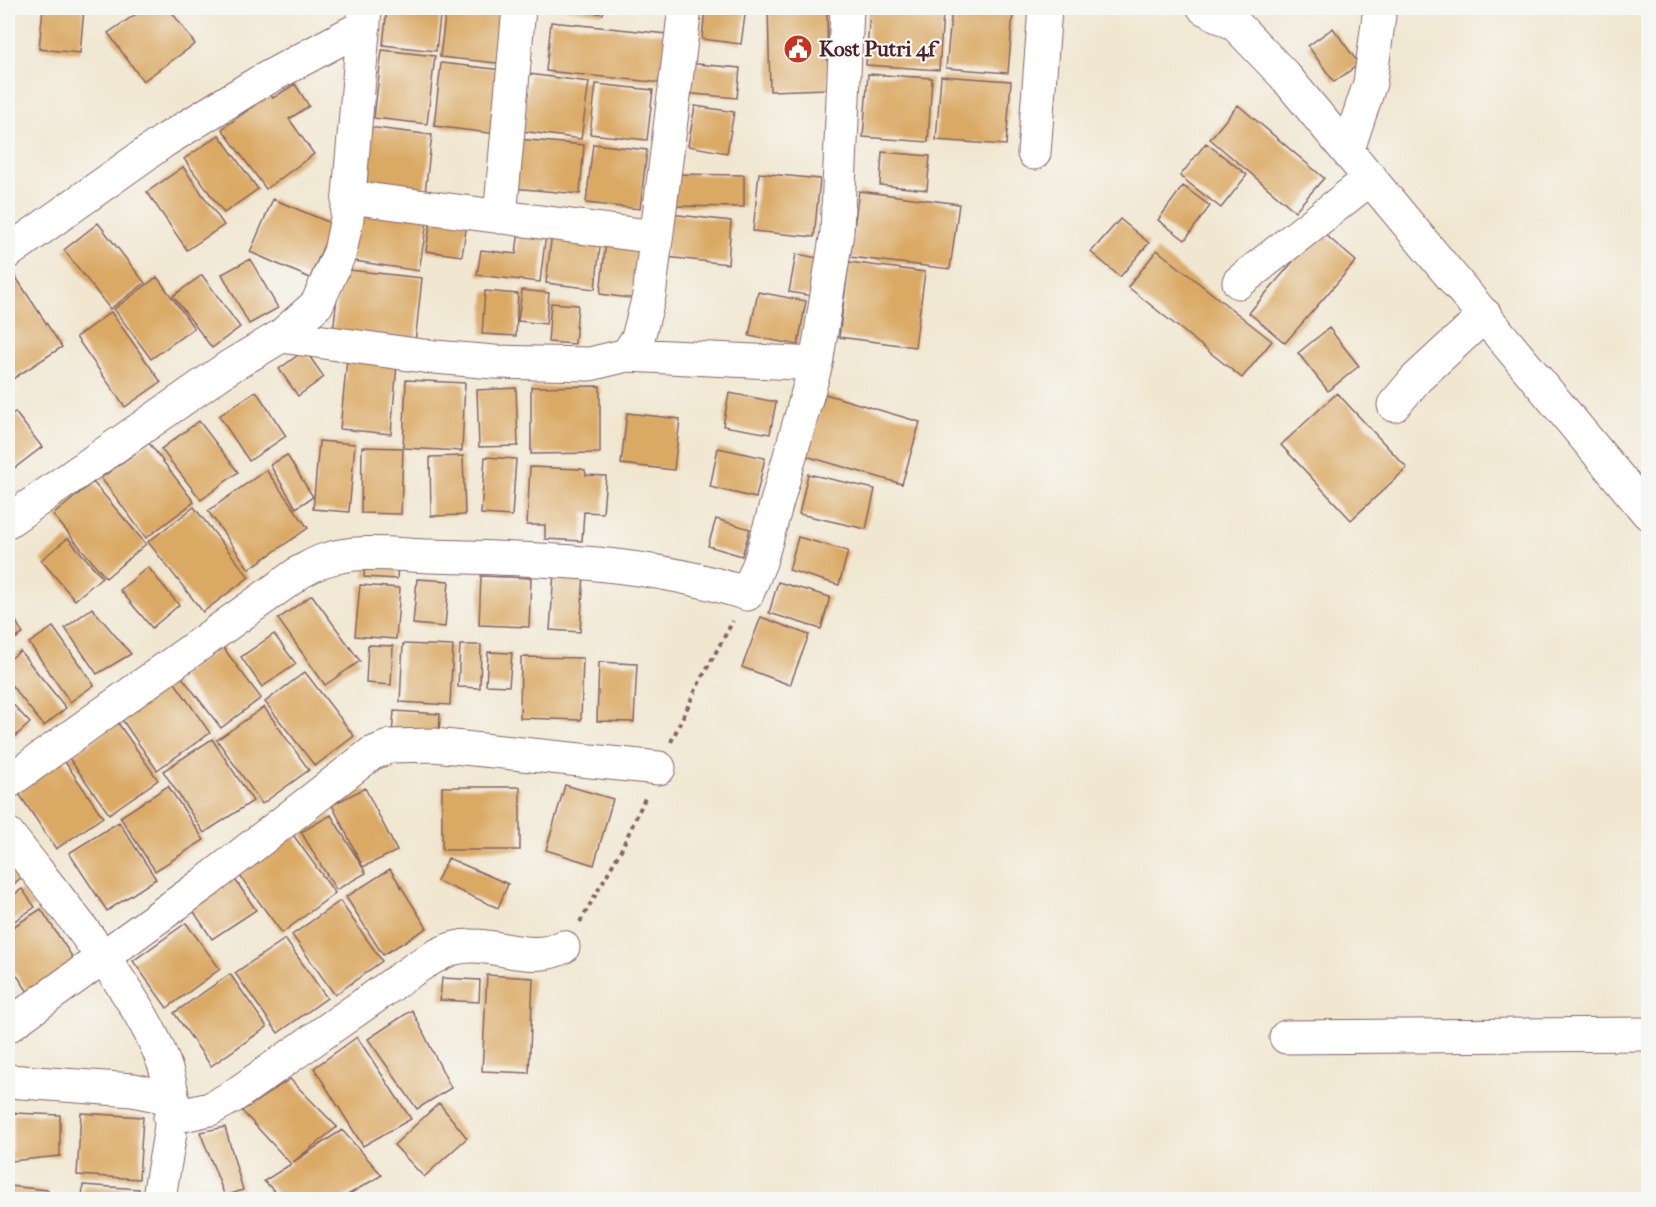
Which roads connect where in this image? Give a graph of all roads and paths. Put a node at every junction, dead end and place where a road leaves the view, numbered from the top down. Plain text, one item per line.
1 (519, 8) edge
2 (685, 8) edge
3 (847, 8) edge
4 (1045, 8) edge
5 (1204, 8) edge
6 (1380, 8) edge
7 (365, 17) edge
8 (1348, 149) junction
9 (1034, 153) dead end
10 (1371, 178) junction
11 (349, 197) junction
12 (500, 217) junction
13 (656, 237) junction
14 (8, 252) edge
15 (1239, 282) dead end
16 (1485, 315) junction
17 (281, 336) junction
18 (627, 355) junction
19 (816, 364) junction
20 (1394, 405) dead end
21 (1648, 513) edge
22 (8, 521) edge
23 (659, 768) dead end
24 (8, 782) edge
25 (8, 834) edge
26 (563, 947) dead end
27 (103, 958) junction
28 (8, 1026) edge
29 (1648, 1034) edge
30 (1286, 1037) dead end
31 (8, 1081) edge
32 (171, 1108) junction
33 (159, 1200) edge

1 - 12 street
2 - 13 street
3 - 19 street
4 - 9 street
5 - 8 street
6 - 8 street
7 - 11 street
7 - 14 street
8 - 10 street
10 - 15 street
10 - 16 street
11 - 12 street
11 - 17 street
12 - 13 street
13 - 18 street
16 - 20 street
16 - 21 street
17 - 18 street
17 - 22 street
18 - 19 street
19 - 24 street
23 - 27 street
25 - 27 street
26 - 32 street
27 - 28 street
27 - 32 street
29 - 30 street
31 - 32 street
32 - 33 street

